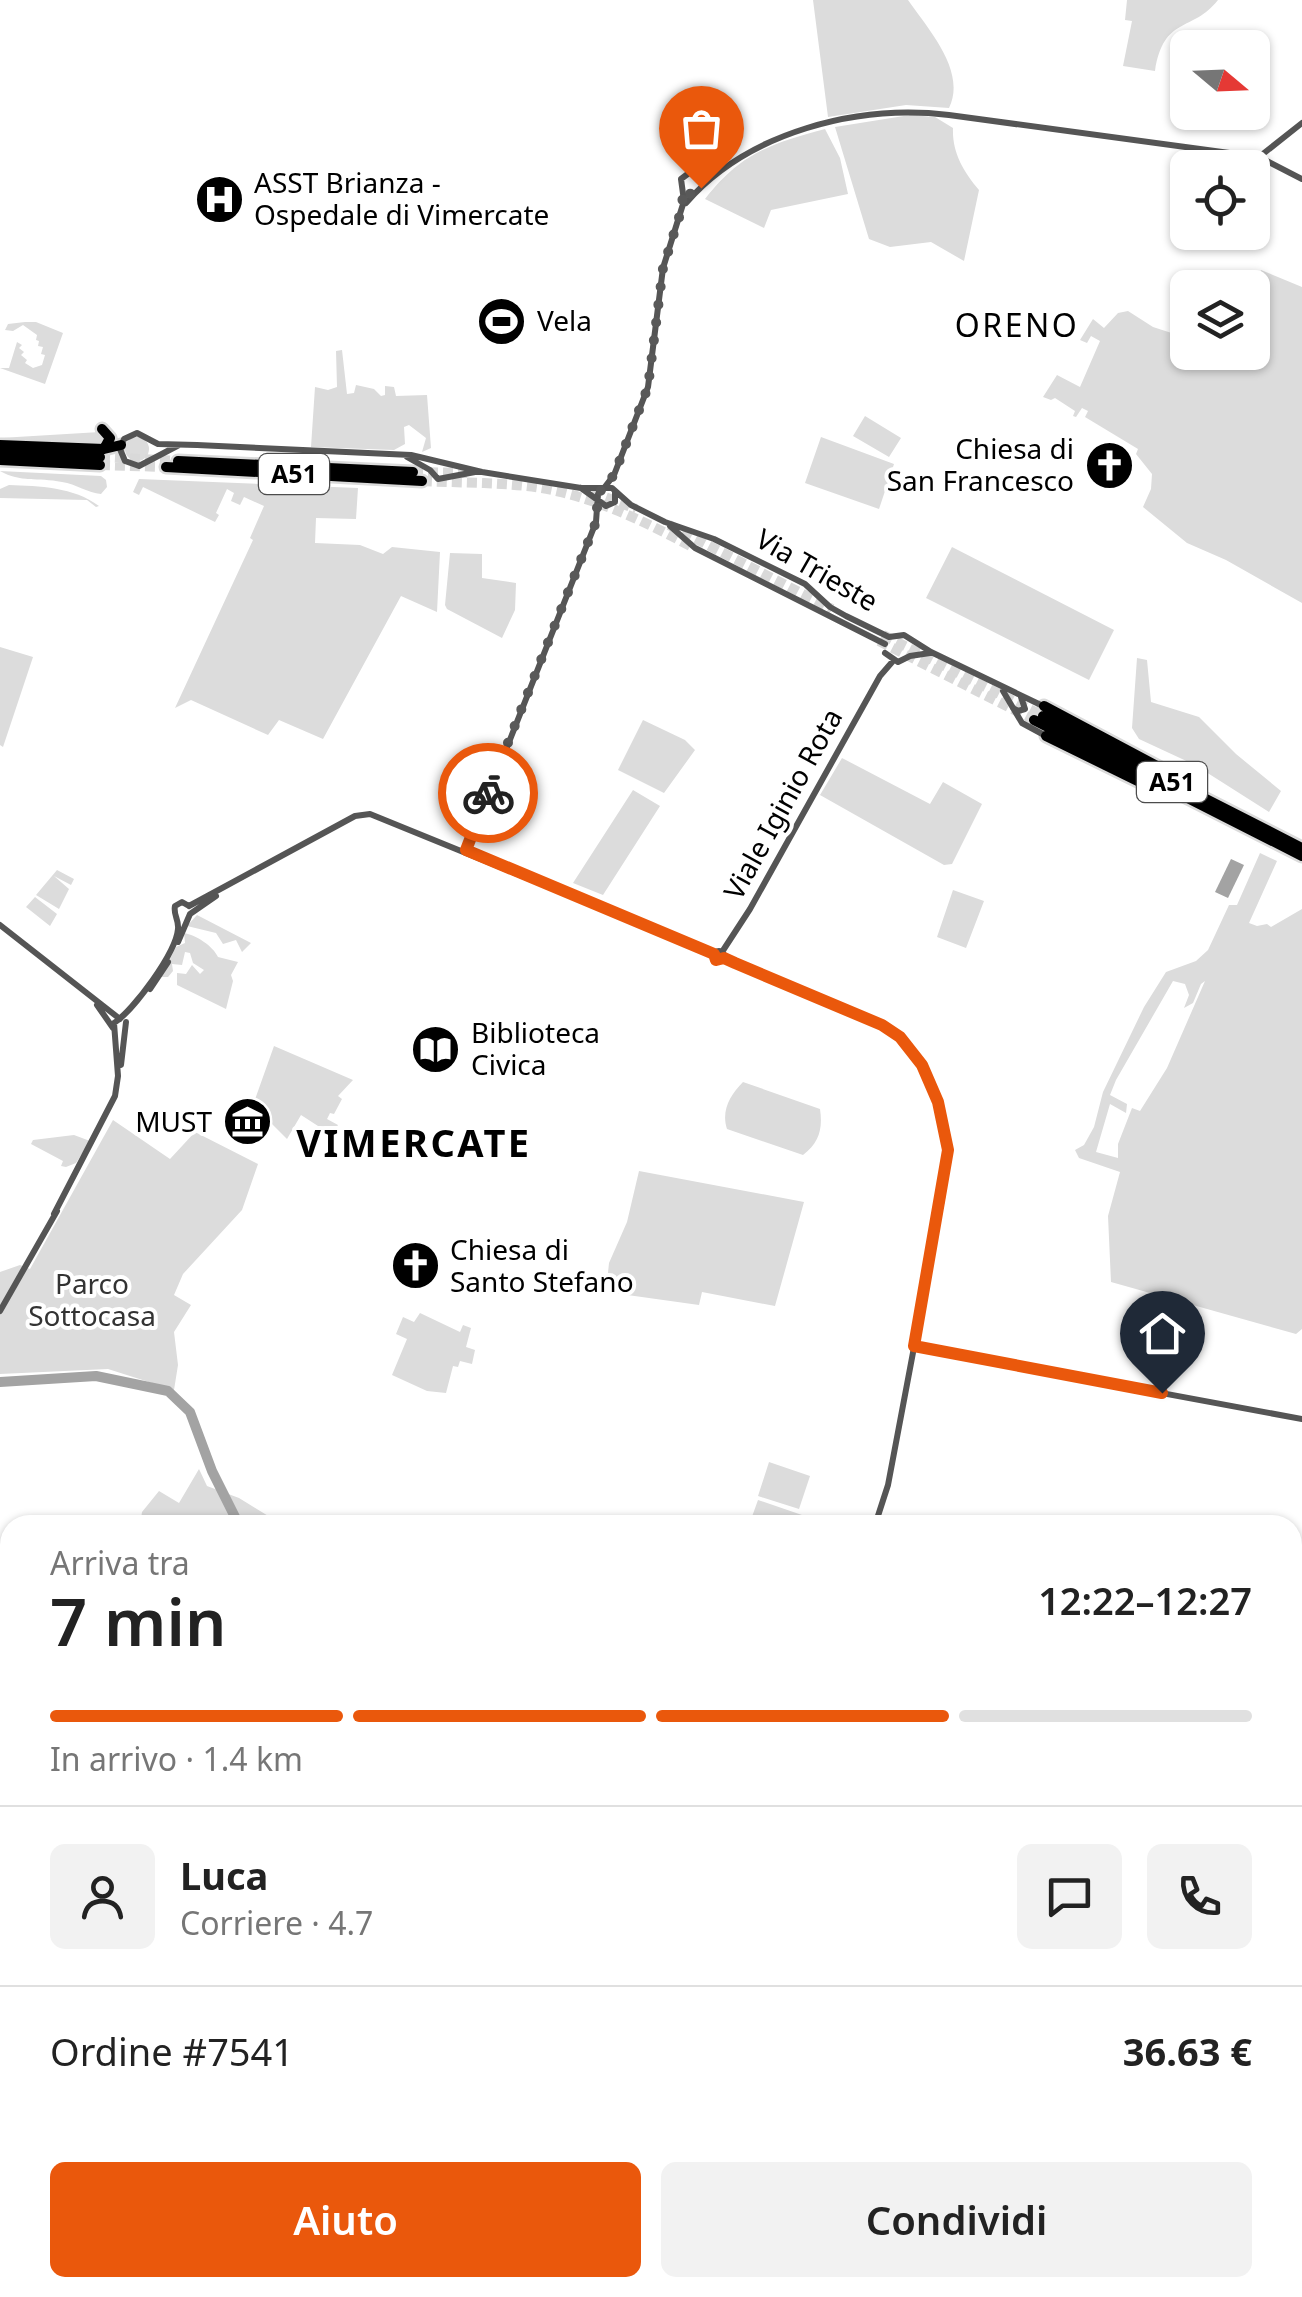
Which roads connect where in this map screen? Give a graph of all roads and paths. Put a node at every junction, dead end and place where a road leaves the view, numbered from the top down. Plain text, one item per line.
1 (1302, 123) edge
2 (1202, 150) edge
3 (1270, 150) edge
4 (1270, 163) edge
5 (696, 173) junction
6 (717, 173) junction
7 (1302, 179) edge
8 (683, 190) junction
9 (698, 191) junction
10 (682, 208) junction
11 (102, 429) dead end
12 (150, 439) junction
13 (121, 444) junction
14 (178, 445) junction
15 (0, 448) edge
16 (401, 455) junction
17 (101, 457) junction
18 (151, 458) junction
19 (0, 460) edge
20 (178, 460) tunnel mouth
21 (437, 461) junction
22 (450, 466) junction
23 (166, 468) tunnel mouth
24 (432, 471) junction
25 (482, 472) junction
26 (614, 475) junction
27 (449, 476) junction
28 (580, 488) junction
29 (604, 488) junction
30 (615, 492) junction
31 (599, 500) junction
32 (611, 505) junction
33 (630, 505) junction
34 (596, 522) junction
35 (665, 522) junction
36 (908, 639) junction
37 (887, 640) junction
38 (932, 652) junction
39 (885, 653) junction
40 (910, 656) junction
41 (893, 662) junction
42 (880, 676) junction
43 (994, 684) junction
44 (1021, 696) junction
45 (1012, 706) junction
46 (1040, 714) junction
47 (1046, 736) joint
48 (1232, 816) junction
49 (1302, 848) edge
50 (466, 850) junction
51 (1302, 856) edge
52 (189, 913) junction
53 (176, 918) junction
54 (0, 924) edge
55 (720, 955) junction
56 (94, 1000) junction
57 (124, 1024) junction
58 (114, 1028) junction
59 (115, 1102) junction
60 (0, 1311) edge
61 (914, 1346) junction
62 (1302, 1418) edge
63 (879, 1515) edge

1 - 3 street
2 - 6 street
4 - 7 street
5 - 6 street
5 - 8 street
5 - 9 street
6 - 9 street
8 - 9 street
8 - 10 street
9 - 10 street
10 - 26 street
11 - 17 highway
12 - 13 street
12 - 14 street
12 - 18 street
13 - 17 highway
13 - 18 street
14 - 16 street
14 - 18 street
15 - 17 highway
16 - 21 street
16 - 24 street
17 - 19 highway
20 - 23 highway, A51
21 - 22 street
21 - 24 street
22 - 25 street
22 - 27 street
24 - 27 street
25 - 27 street
25 - 28 street
26 - 29 street
26 - 30 street
28 - 29 street
28 - 31 street
29 - 30 street
29 - 31 street
30 - 32 street
30 - 33 street, Via Trieste
31 - 32 street
31 - 34 street
32 - 33 street, Via Trieste
32 - 34 street
33 - 35 street, Via Trieste
34 - 50 street
35 - 37 street, Via Trieste
35 - 37 street, Via Trieste
36 - 37 street, Via Trieste
36 - 38 street
36 - 40 street
37 - 39 street, Via Trieste
38 - 40 street
38 - 43 street
39 - 41 street, Via Trieste
39 - 42 street, Viale Iginio Rota
40 - 41 street
41 - 42 street, Viale Iginio Rota
42 - 55 street, Viale Iginio Rota
43 - 44 street
43 - 45 street
44 - 45 street
44 - 45 street
44 - 46 street
45 - 47 street
46 - 48 highway, A51
46 - 48 highway
47 - 48 highway
48 - 49 highway, A51
48 - 51 highway, A51
50 - 52 street
50 - 55 street
52 - 53 street
52 - 53 street
52 - 57 street
53 - 57 street
54 - 56 street
55 - 61 street
56 - 57 street
56 - 58 street
57 - 58 street
57 - 59 street
58 - 59 street
59 - 60 street
61 - 62 street
61 - 63 street

